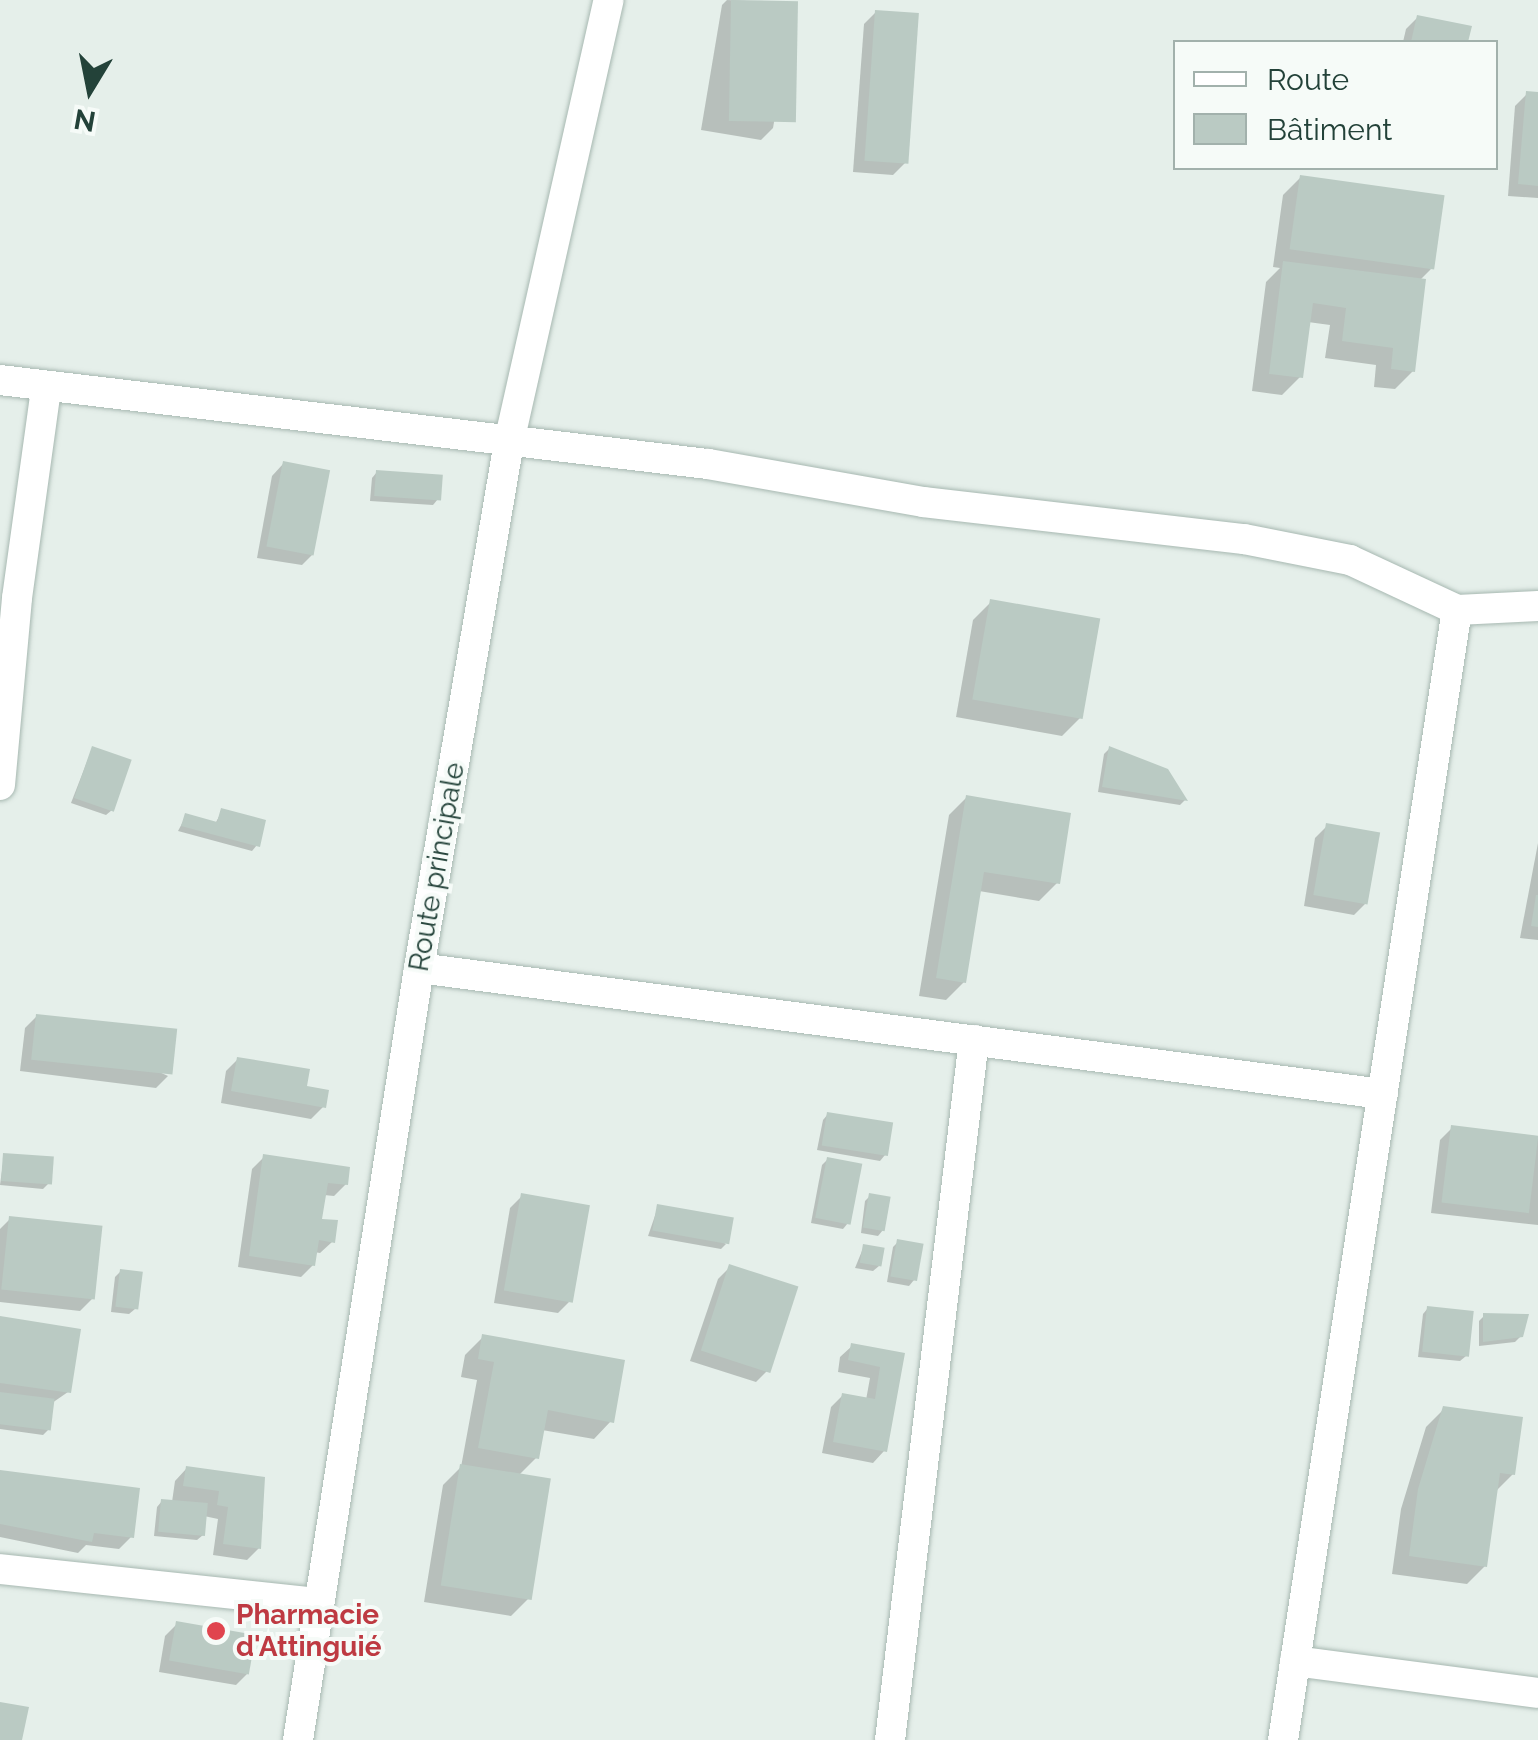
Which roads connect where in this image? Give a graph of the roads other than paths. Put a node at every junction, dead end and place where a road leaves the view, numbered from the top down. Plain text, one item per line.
1 (609, 0) edge
2 (0, 380) edge
3 (46, 388) junction
4 (509, 442) junction
5 (1538, 606) edge
6 (1458, 610) junction
7 (0, 784) edge
8 (419, 968) junction
9 (974, 1040) junction
10 (1382, 1094) junction
11 (0, 1569) edge
12 (318, 1603) junction
13 (1295, 1661) junction
14 (1538, 1693) edge
15 (298, 1740) edge
16 (890, 1740) edge
17 (1283, 1740) edge

1 - 4 street, Route principale
2 - 3 street
3 - 4 street
3 - 7 street
4 - 6 street
4 - 8 street, Route principale
5 - 6 street
6 - 10 street
8 - 9 street
8 - 12 street, Route principale
9 - 10 street
9 - 16 street
10 - 13 street
11 - 12 street
12 - 15 street, Route principale
13 - 14 street
13 - 17 street

